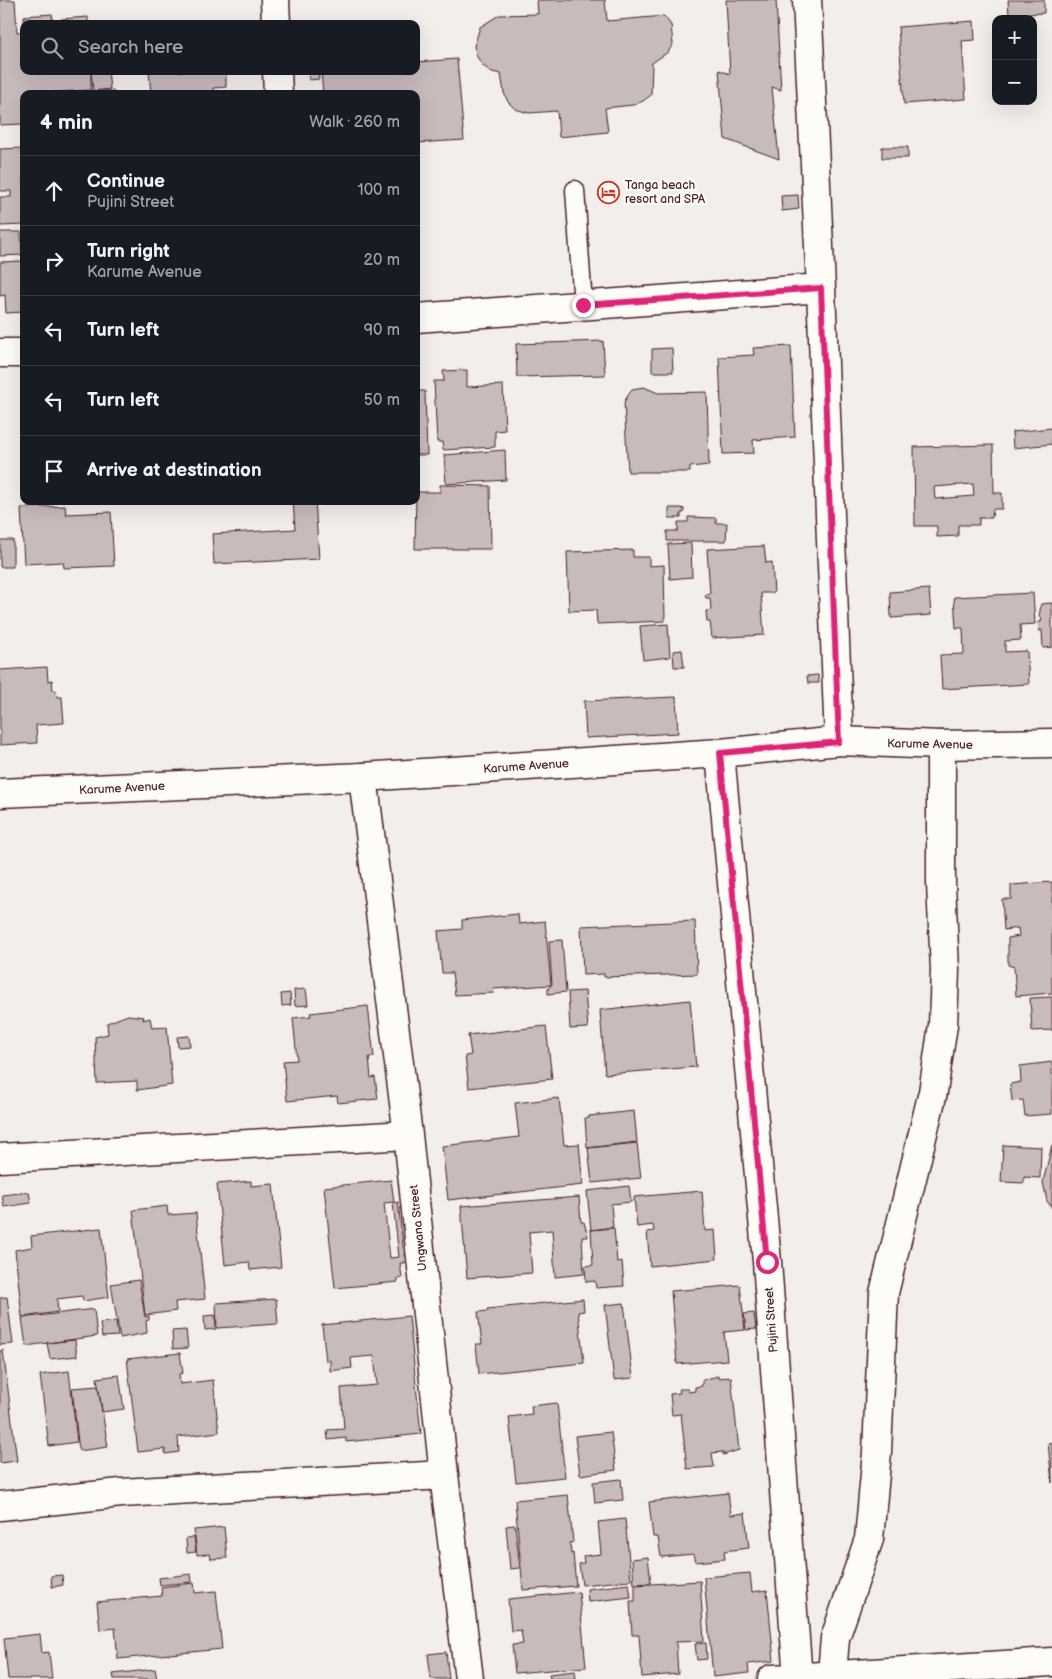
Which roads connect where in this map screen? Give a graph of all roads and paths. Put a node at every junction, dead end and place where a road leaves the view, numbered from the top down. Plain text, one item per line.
1 (275, 0) edge
2 (807, 0) edge
3 (276, 20) edge
4 (277, 75) edge
5 (278, 90) edge
6 (576, 190) dead end
7 (821, 288) junction
8 (583, 305) junction
9 (420, 318) edge
10 (20, 353) edge
11 (0, 354) edge
12 (839, 742) junction
13 (1052, 743) edge
14 (941, 745) junction
15 (720, 753) junction
16 (362, 777) junction
17 (0, 794) edge
18 (408, 1135) junction
19 (0, 1158) edge
20 (444, 1475) junction
21 (0, 1506) edge
22 (1052, 1662) edge
23 (832, 1674) junction
24 (789, 1678) edge
25 (469, 1679) edge

1 - 3 street
2 - 7 street
4 - 5 street
6 - 8 lane
7 - 8 street
7 - 12 street
8 - 9 street
10 - 11 street
12 - 14 street, Karume Avenue
12 - 15 street, Karume Avenue
13 - 14 street, Karume Avenue
14 - 23 street
15 - 16 street, Karume Avenue
15 - 24 street, Pujini Street
16 - 17 street, Karume Avenue
16 - 18 street, Ungwana Street
18 - 19 street
18 - 20 street, Ungwana Street
20 - 21 street
20 - 25 street, Ungwana Street
22 - 23 street
23 - 24 street

